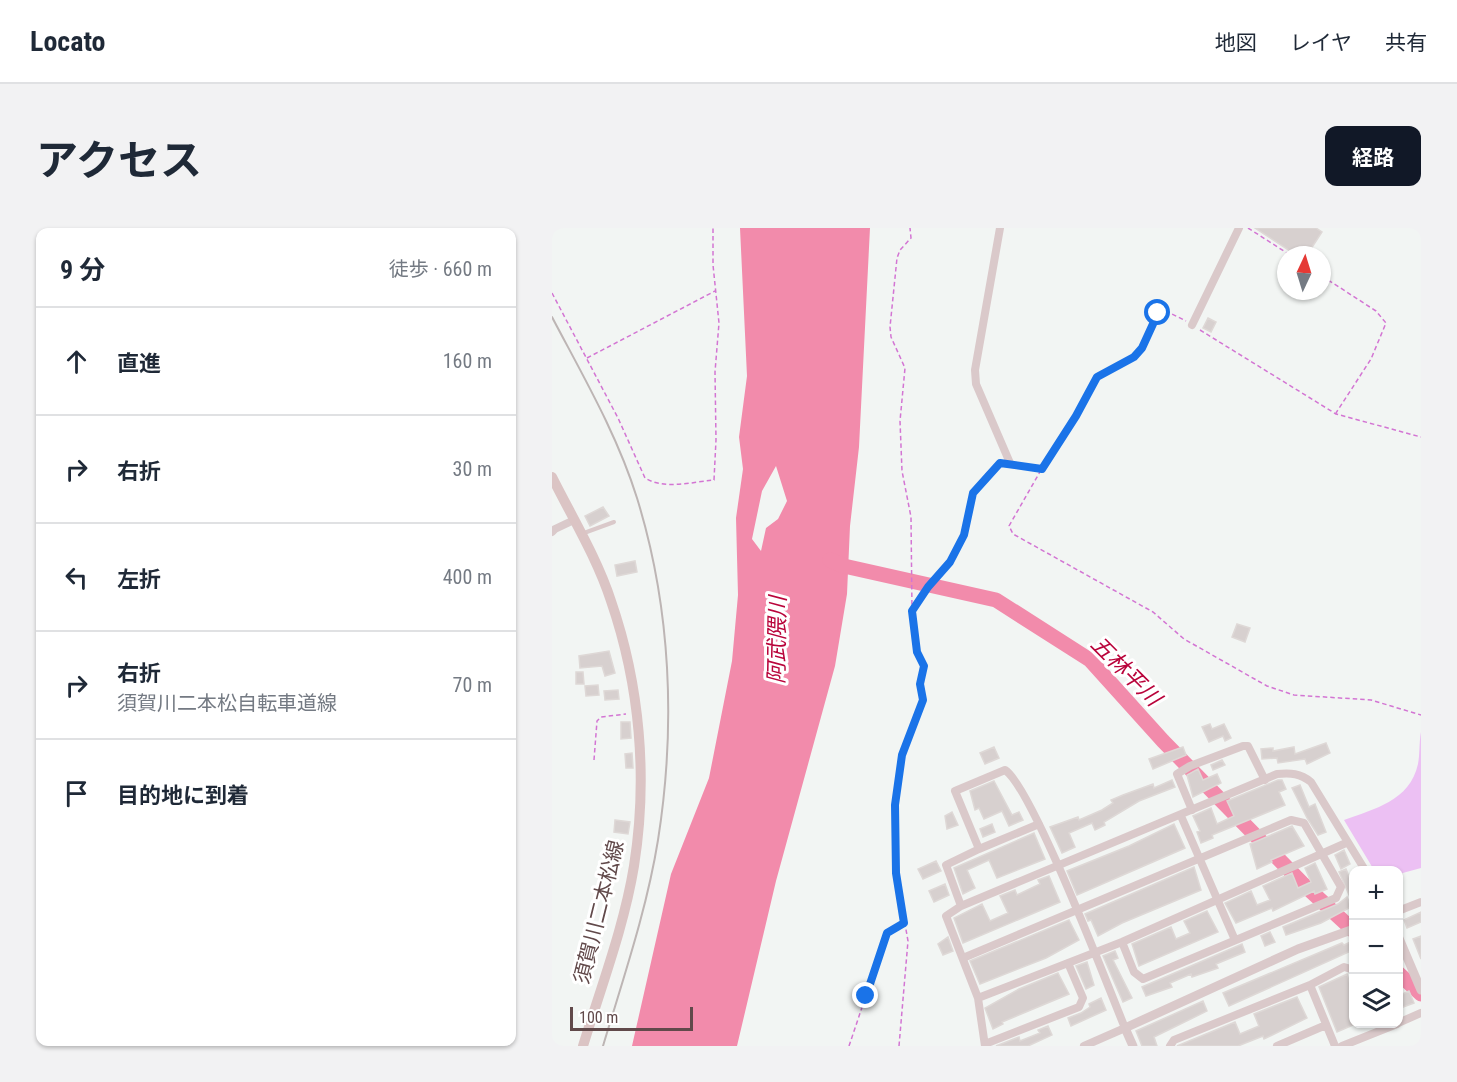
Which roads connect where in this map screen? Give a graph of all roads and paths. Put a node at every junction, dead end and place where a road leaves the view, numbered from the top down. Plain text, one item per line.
1 (713, 228) edge
2 (910, 228) edge
3 (1000, 228) edge
4 (1239, 228) edge
5 (1248, 228) edge
6 (1277, 247) edge
7 (1331, 282) edge
8 (716, 290) junction
9 (552, 293) edge
10 (1192, 325) junction
11 (587, 358) junction
12 (1336, 414) junction
13 (1421, 437) edge
14 (1010, 463) junction
15 (1042, 469) junction
16 (552, 477) edge
17 (574, 520) junction
18 (614, 522) dead end
19 (552, 532) edge
20 (581, 535) junction
21 (912, 611) junction
22 (636, 714) junction
23 (1421, 715) edge
24 (594, 760) dead end
25 (1265, 780) junction
26 (1192, 810) junction
27 (1181, 816) junction
28 (1039, 824) junction
29 (1346, 843) junction
30 (979, 849) junction
31 (1322, 853) junction
32 (1200, 858) junction
33 (1362, 866) edge
34 (1058, 868) junction
35 (1217, 900) junction
36 (1421, 902) edge
37 (961, 906) junction
38 (1403, 909) edge
39 (1076, 911) junction
40 (904, 923) junction
41 (1349, 930) edge
42 (1235, 940) junction
43 (1122, 942) junction
44 (1403, 948) edge
45 (1094, 952) junction
46 (963, 958) junction
47 (1068, 963) junction
48 (1349, 969) edge
49 (1310, 985) junction
50 (1421, 990) edge
51 (978, 998) junction
52 (1421, 1013) edge
53 (1403, 1021) edge
54 (1326, 1025) junction
55 (1125, 1028) junction
56 (1377, 1028) edge
57 (985, 1045) edge
58 (584, 1046) edge
59 (849, 1046) edge
60 (899, 1046) edge
61 (1084, 1046) edge
62 (1133, 1046) edge
63 (1170, 1046) edge
64 (1277, 1046) edge
65 (1335, 1046) edge
66 (1342, 1046) edge

1 - 8 path
2 - 21 path
3 - 14 street
4 - 10 street
5 - 6 path
7 - 12 path
8 - 11 path
8 - 11 path
9 - 11 path
10 - 12 path
10 - 15 path
12 - 13 path
14 - 15 path
14 - 21 path
15 - 23 path
16 - 17 main road, 須賀川二本松線
17 - 19 street
17 - 20 main road, 須賀川二本松線
18 - 20 lane
20 - 22 main road, 須賀川二本松線
21 - 40 path
22 - 24 path
22 - 58 main road, 須賀川二本松線
25 - 26 street
25 - 26 street
25 - 29 street
26 - 27 street
27 - 32 street
27 - 34 street
28 - 30 street
28 - 30 street
28 - 34 street
29 - 31 street
29 - 33 street
30 - 37 street
31 - 32 street
31 - 35 street
31 - 42 street
32 - 35 street
32 - 39 street
34 - 37 street
34 - 39 street
35 - 42 street
35 - 43 street
36 - 38 street
37 - 46 street
39 - 45 street
39 - 46 street
40 - 59 path
40 - 60 path
41 - 55 street
42 - 43 street
43 - 45 street
44 - 50 street
45 - 47 street
45 - 55 street
46 - 51 street
47 - 51 street
47 - 57 street
48 - 49 street
49 - 54 street
49 - 63 street
51 - 57 street
52 - 53 street
54 - 64 street
54 - 65 street
55 - 61 street
55 - 62 street
56 - 66 street

